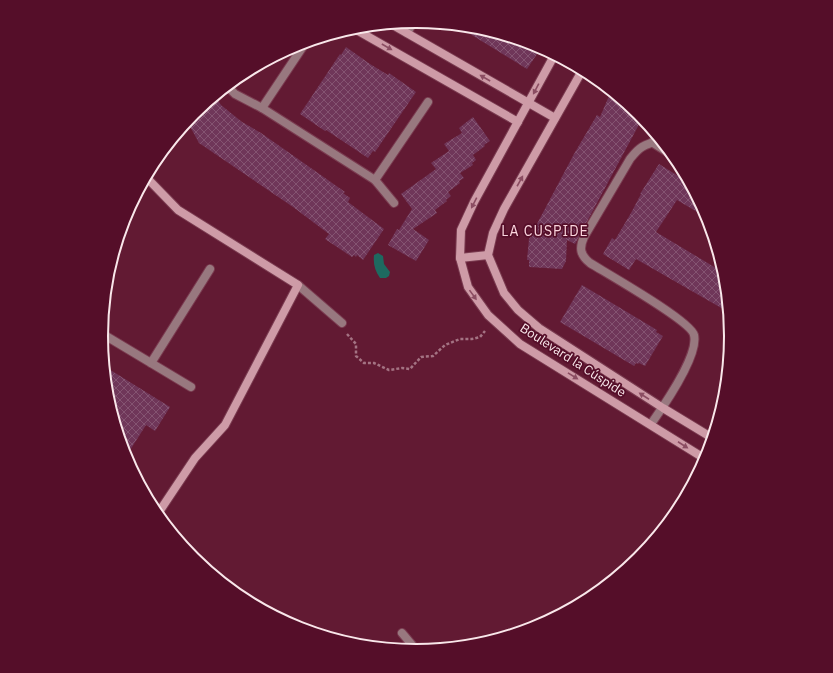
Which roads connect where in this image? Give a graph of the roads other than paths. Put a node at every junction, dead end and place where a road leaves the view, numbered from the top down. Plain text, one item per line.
1 (410, 28) edge
2 (399, 29) edge
3 (362, 33) edge
4 (407, 34) junction
5 (301, 50) edge
6 (552, 60) edge
7 (580, 75) edge
8 (231, 90) edge
9 (428, 102) dead end
10 (529, 103) junction
11 (262, 108) junction
12 (555, 118) junction
13 (518, 122) junction
14 (655, 142) edge
15 (653, 144) junction
16 (661, 148) edge
17 (375, 180) junction
18 (150, 181) edge
19 (394, 203) dead end
20 (488, 255) junction
21 (460, 258) junction
22 (210, 269) dead end
23 (298, 285) junction
24 (342, 323) road end
25 (108, 337) edge
26 (151, 363) junction
27 (192, 387) dead end
28 (662, 408) junction
29 (652, 424) junction
30 (709, 436) edge
31 (701, 456) edge
32 (161, 509) edge
33 (402, 634) dead end
34 (412, 645) edge

1 - 4 street
2 - 4 street
3 -> 13 street
10 -> 4 street
5 - 11 street
6 -> 10 street, Boulevard la Cúspide
7 - 12 street
8 - 11 street
9 - 17 street
10 - 12 street
10 - 13 street, Boulevard la Cúspide
11 - 17 street
20 -> 12 street
13 -> 21 street, Boulevard la Cúspide
14 - 15 street
15 - 16 street
15 - 28 street
17 - 19 street
18 - 23 street
20 - 21 street
28 -> 20 street, Boulevard la Cúspide
21 -> 29 street, Boulevard la Cúspide
22 - 26 street
23 - 24 street
23 - 32 street
25 - 26 street
26 - 27 street
28 - 29 street
28 - 30 street, Boulevard la Cúspide
29 -> 31 street, Boulevard la Cúspide
33 - 34 street

